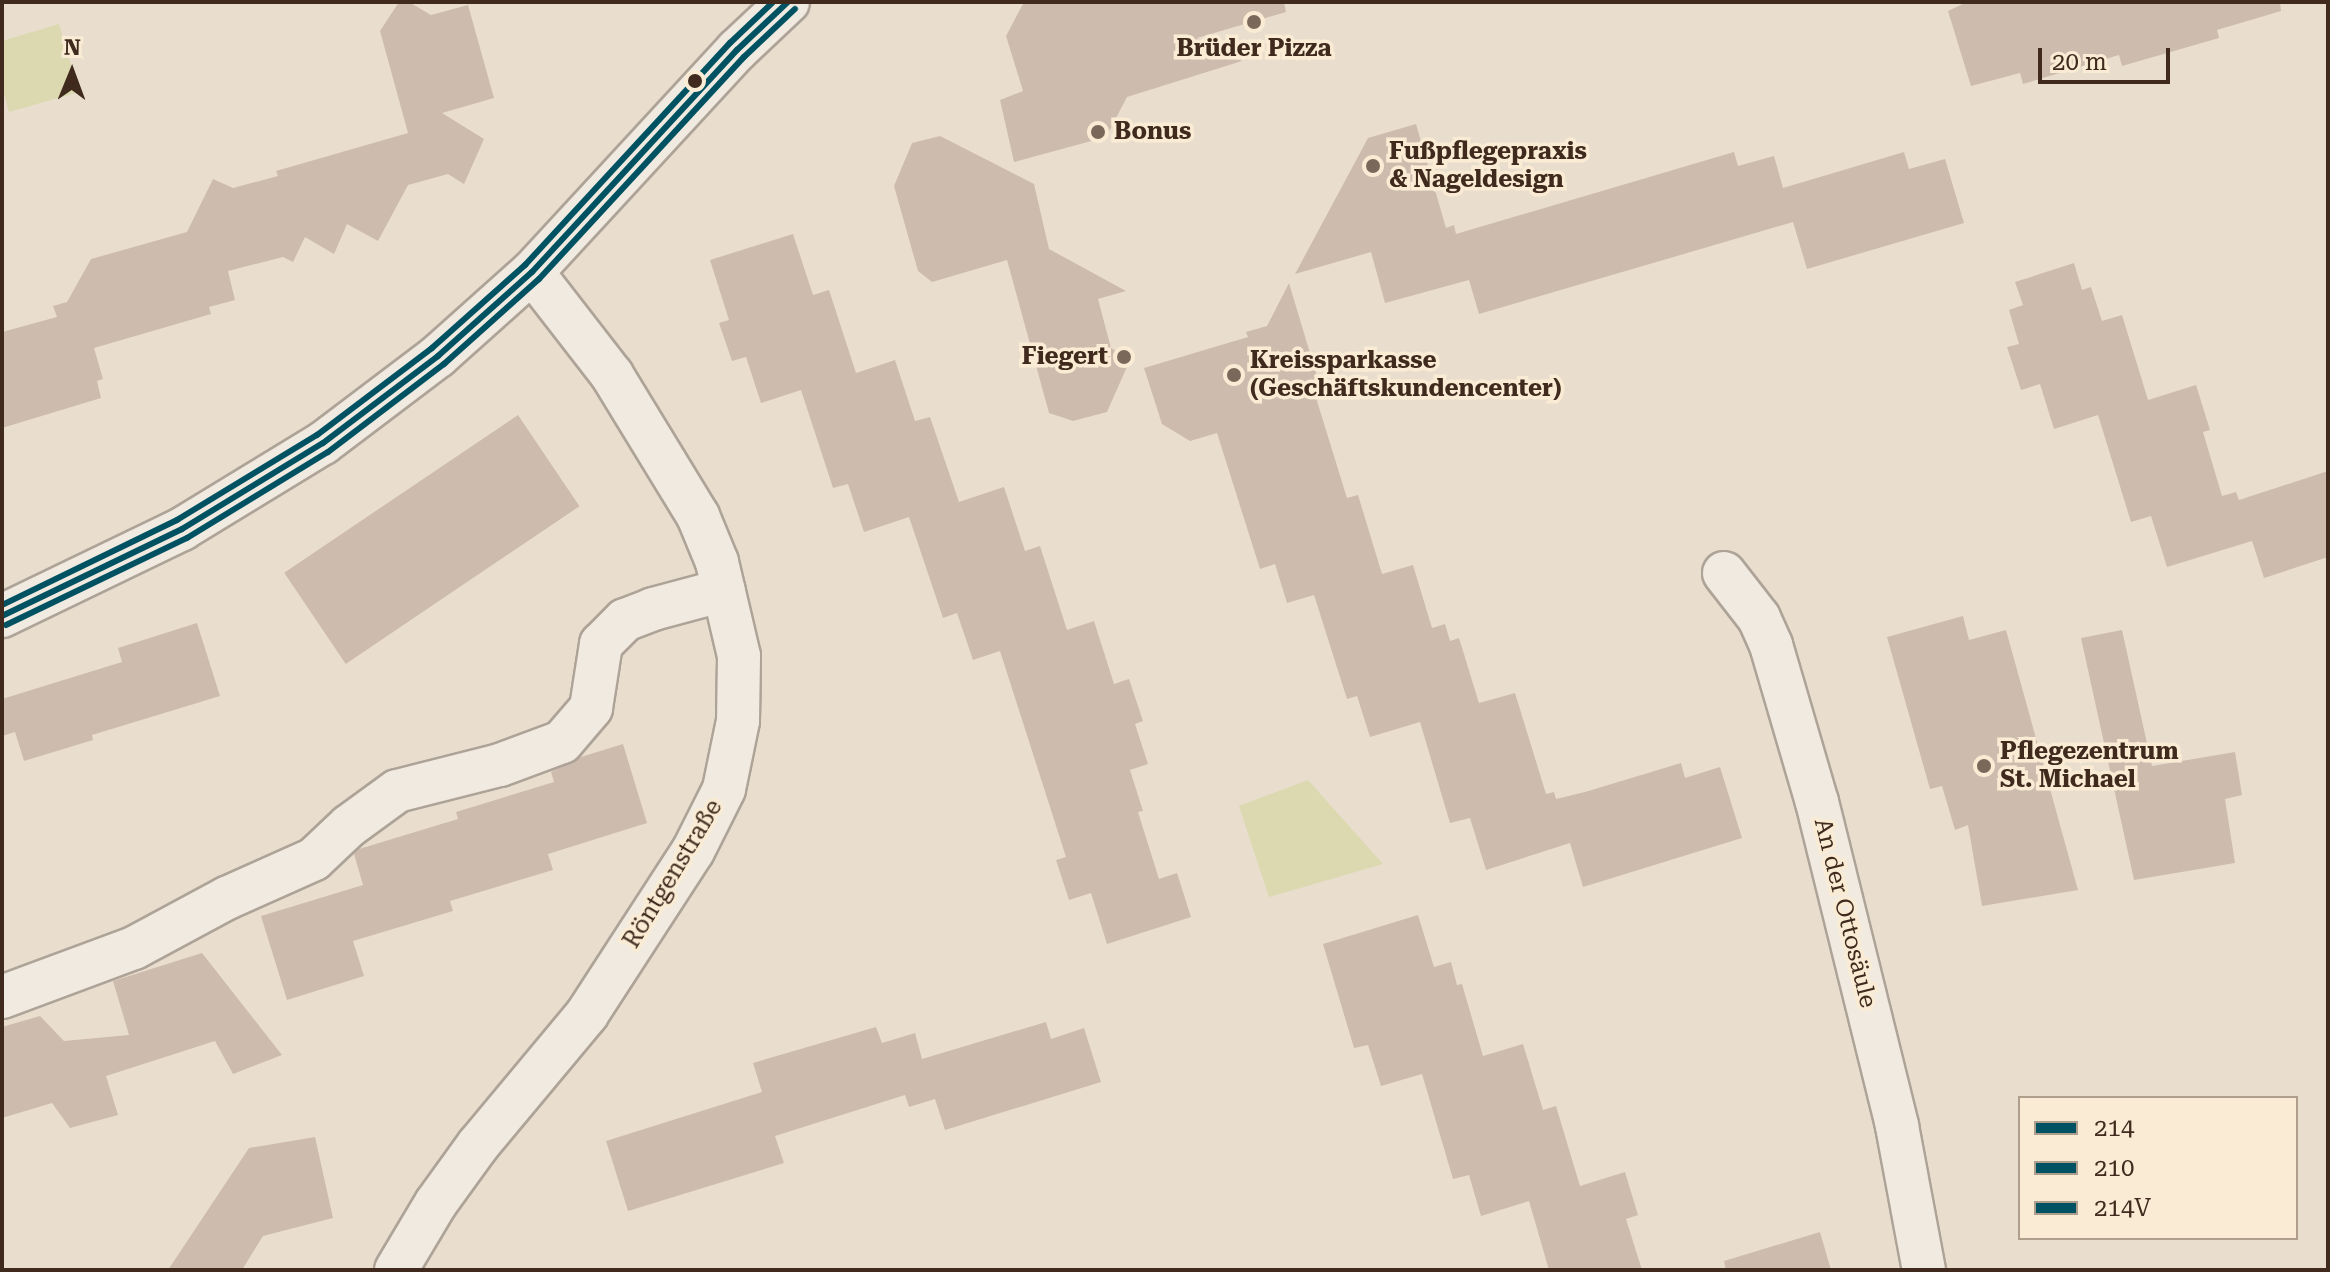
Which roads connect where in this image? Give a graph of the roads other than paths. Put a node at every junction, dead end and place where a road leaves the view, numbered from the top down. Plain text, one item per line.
1 (788, 2) edge
2 (532, 272) junction
3 (1724, 573) dead end
4 (724, 590) junction
5 (2, 616) edge
6 (2, 997) edge
7 (396, 1270) edge
8 (1924, 1270) edge

1 - 2 street
2 - 4 street, Röntgenstraße
2 - 5 street
3 - 8 street, An der Ottosäule
4 - 6 street
4 - 7 street, Röntgenstraße

